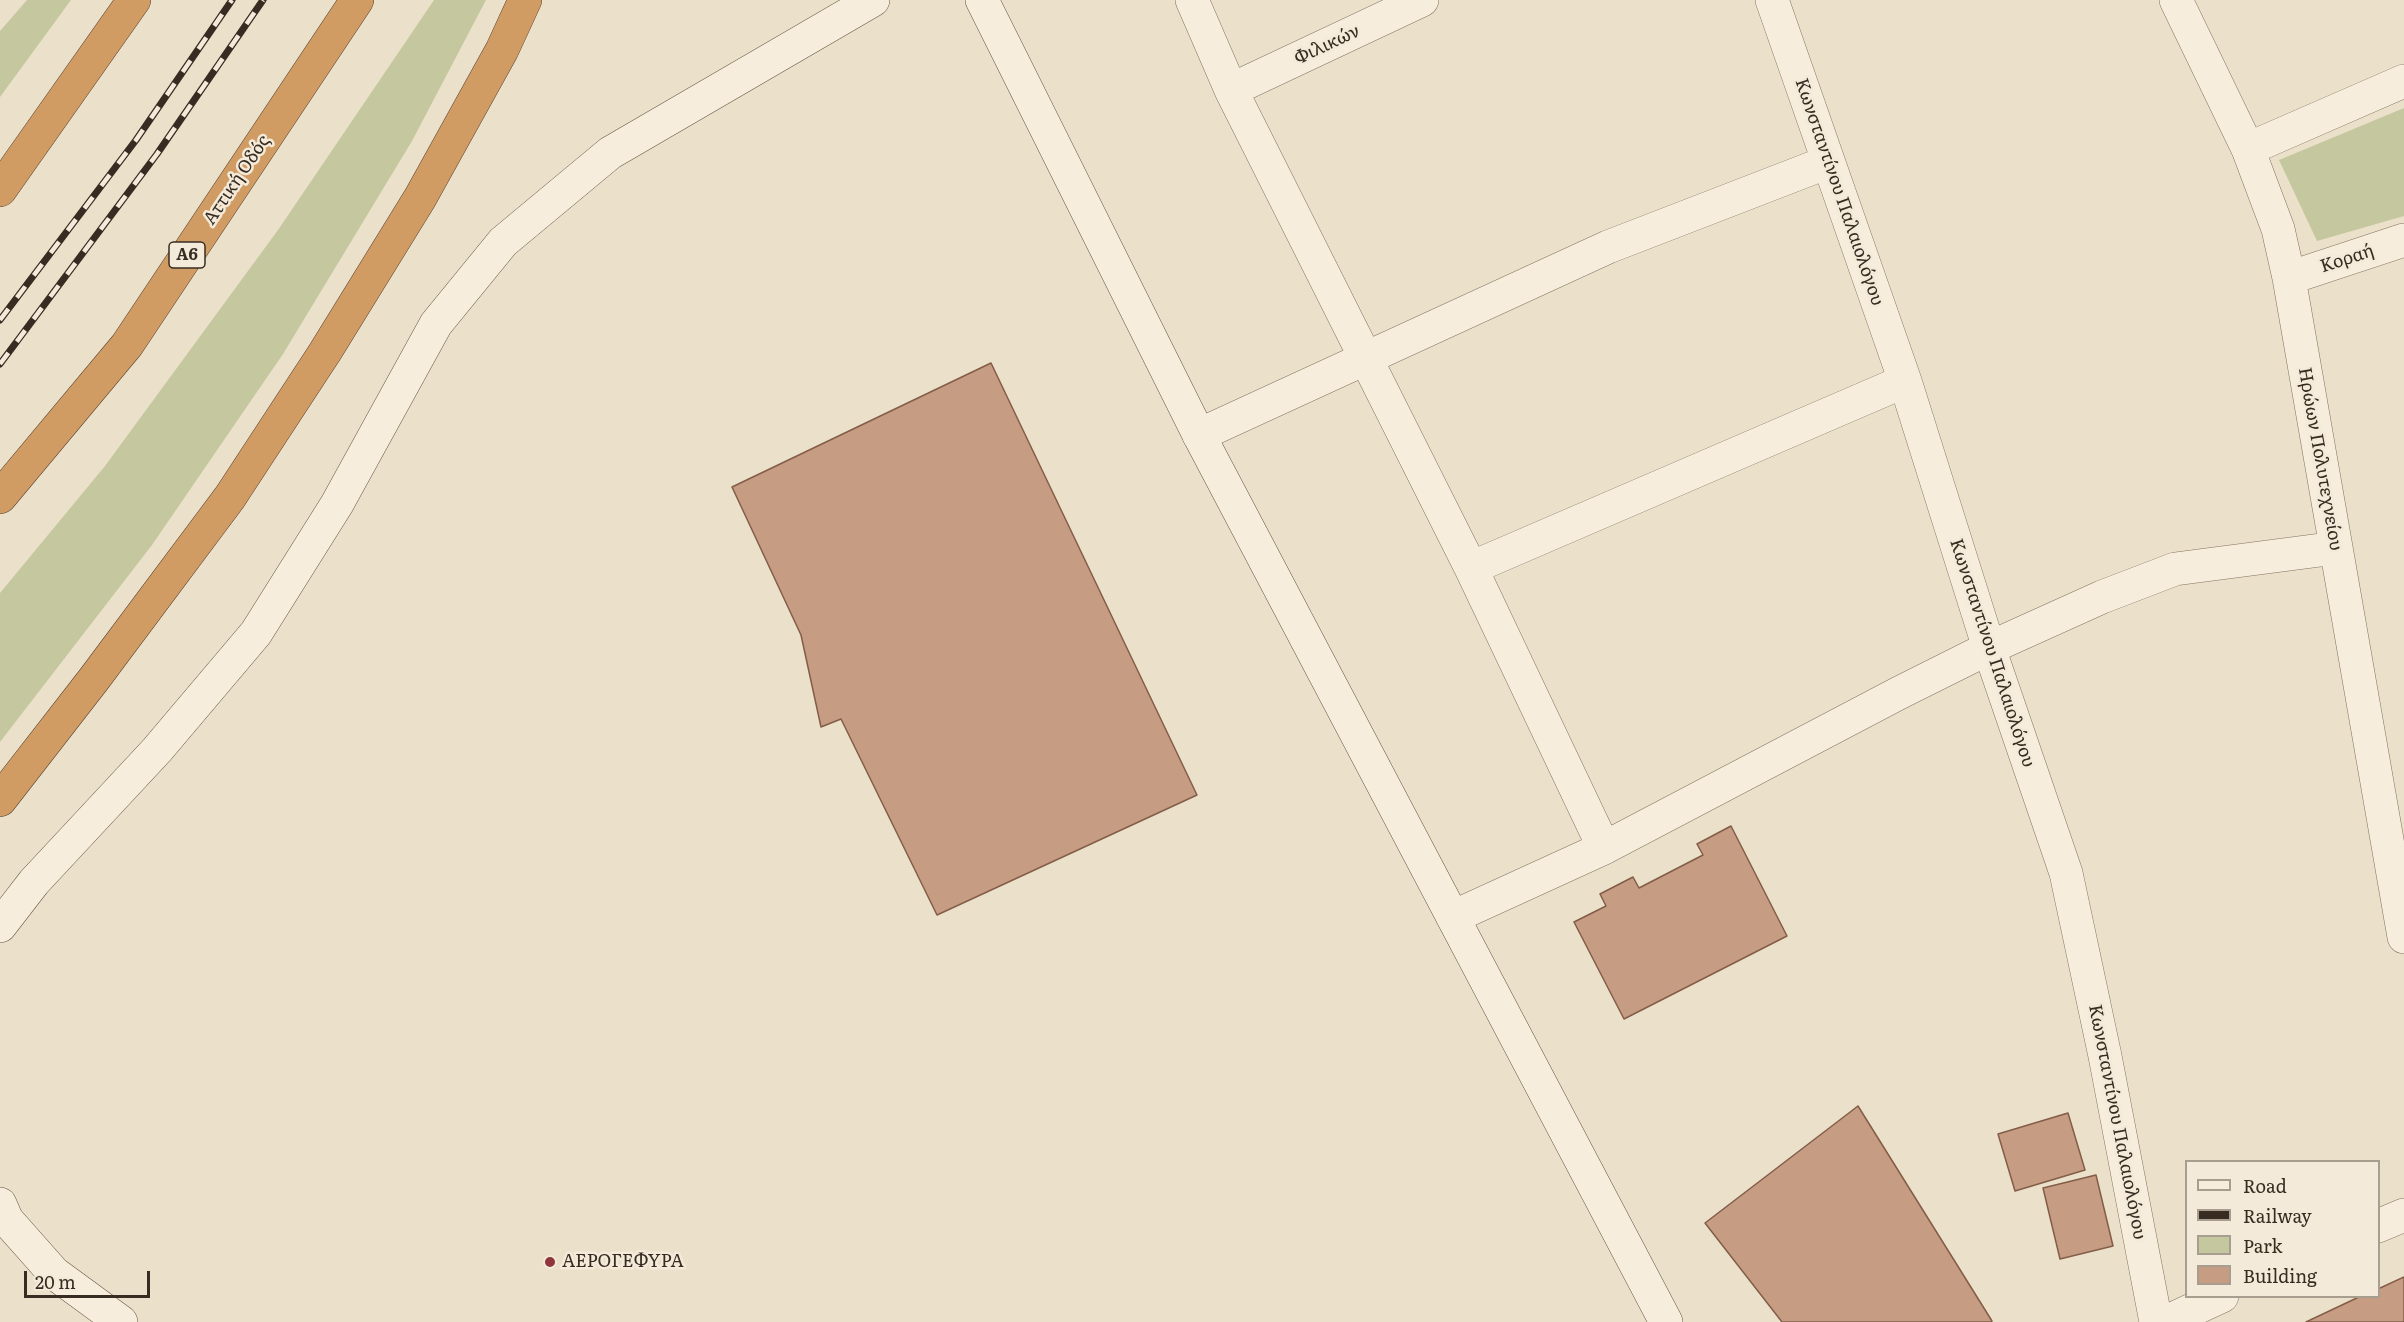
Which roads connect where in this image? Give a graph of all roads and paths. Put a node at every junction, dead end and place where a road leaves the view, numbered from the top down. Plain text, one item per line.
1 (134, 0) edge
2 (357, 0) edge
3 (525, 0) edge
4 (873, 0) edge
5 (982, 0) edge
6 (1192, 0) edge
7 (1422, 0) edge
8 (1772, 0) edge
9 (2176, 0) edge
10 (2404, 81) edge
11 (1231, 90) junction
12 (2248, 149) junction
13 (1828, 162) junction
14 (0, 190) edge
15 (2404, 240) edge
16 (2289, 278) junction
17 (1366, 356) junction
18 (1905, 381) junction
19 (1199, 435) junction
20 (0, 497) edge
21 (2336, 548) junction
22 (1471, 568) junction
23 (1989, 648) junction
24 (0, 800) edge
25 (1604, 848) junction
26 (1453, 917) junction
27 (0, 926) edge
28 (2404, 937) edge
29 (0, 1204) edge
30 (2404, 1215) edge
31 (2380, 1226) edge
32 (2218, 1298) edge
33 (121, 1322) edge
34 (1666, 1322) edge
35 (2156, 1322) edge
36 (2166, 1322) edge

1 - 14 highway
2 - 20 highway, Αττική Οδός / Α6
3 - 24 highway
4 - 27 street
5 - 19 street
6 - 11 street
7 - 11 street, Φιλικών
8 - 13 street, Κωνσταντίνου Παλαιολόγου
9 - 12 street, Ηρώων Πολυτεχνείου
10 - 12 street
11 - 17 street
12 - 16 street, Ηρώων Πολυτεχνείου
13 - 17 street
13 - 18 street, Κωνσταντίνου Παλαιολόγου
15 - 16 street, Κοραή
16 - 21 street, Ηρώων Πολυτεχνείου
17 - 19 street
17 - 22 street
18 - 22 street
18 - 23 street, Κωνσταντίνου Παλαιολόγου
19 - 26 street
21 - 23 street
21 - 28 street, Ηρώων Πολυτεχνείου
22 - 25 street
23 - 25 street
23 - 35 street, Κωνσταντίνου Παλαιολόγου
25 - 26 street
26 - 34 street
29 - 33 street
30 - 31 street
32 - 36 street

